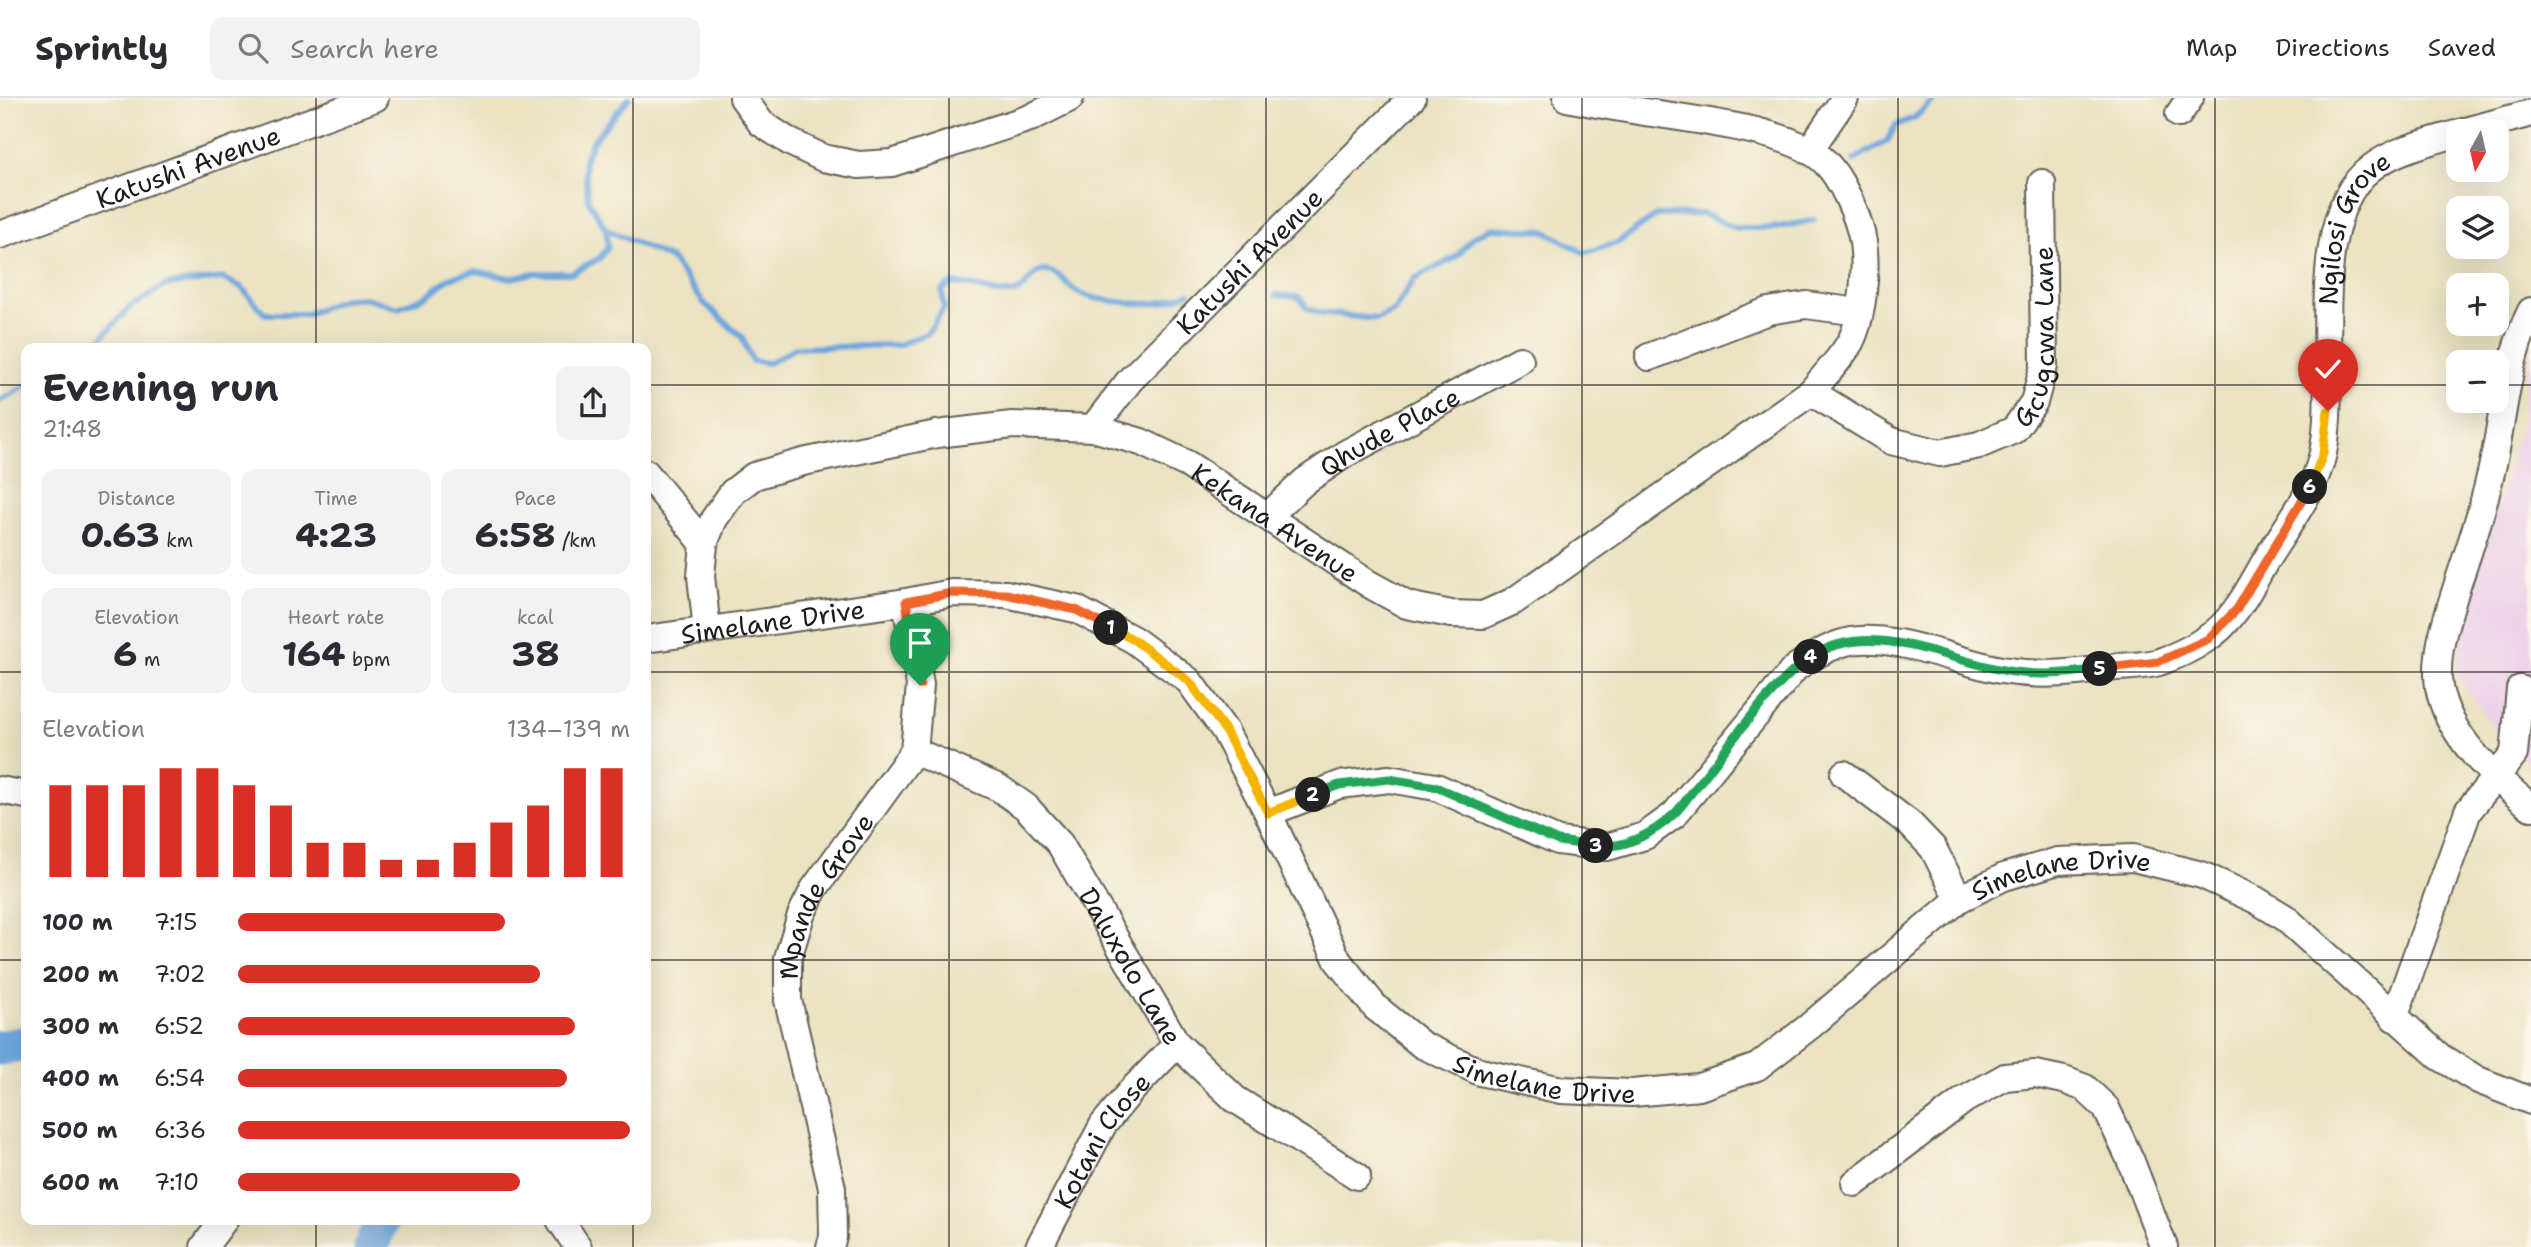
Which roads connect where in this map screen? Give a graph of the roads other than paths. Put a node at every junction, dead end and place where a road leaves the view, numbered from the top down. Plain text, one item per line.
1 (375, 98) edge
2 (743, 98) edge
3 (1070, 98) edge
4 (1412, 98) edge
5 (1567, 98) edge
6 (1845, 98) edge
7 (2531, 113) edge
8 (2509, 119) edge
9 (2446, 137) edge
10 (1809, 151) junction
11 (2042, 183) dead end
12 (0, 235) edge
13 (1859, 312) junction
14 (2531, 312) edge
15 (1649, 357) dead end
16 (1520, 360) dead end
17 (1811, 392) junction
18 (1093, 429) junction
19 (651, 479) edge
20 (1268, 516) junction
21 (704, 544) junction
22 (906, 602) junction
23 (707, 630) junction
24 (651, 638) edge
25 (2521, 689) dead end
26 (914, 751) junction
27 (1844, 774) dead end
28 (2494, 777) junction
29 (0, 790) edge
30 (21, 794) edge
31 (2531, 807) edge
32 (1268, 813) junction
33 (1959, 899) junction
34 (2394, 1018) junction
35 (1177, 1044) junction
36 (2531, 1101) edge
37 (1357, 1176) dead end
38 (1855, 1183) dead end
39 (221, 1225) edge
40 (563, 1225) edge
41 (204, 1247) edge
42 (578, 1247) edge
43 (830, 1247) edge
44 (1039, 1247) edge
45 (2164, 1247) edge

1 - 12 street, Katushi Avenue
2 - 3 street
4 - 18 street, Katushi Avenue
5 - 10 street, Kekana Avenue
6 - 10 street
7 - 8 street
9 - 32 street, Ngilosi Grove
10 - 13 street, Kekana Avenue
11 - 17 street, Gcugcwa Lane
13 - 15 street
13 - 17 street, Kekana Avenue
14 - 28 street
16 - 20 street, Qhude Place
17 - 20 street, Kekana Avenue
18 - 20 street, Kekana Avenue
18 - 21 street, Kekana Avenue
19 - 21 street
21 - 23 street, Kekana Avenue
22 - 23 street, Simelane Drive
22 - 26 street
22 - 32 street, Simelane Drive
23 - 24 street, Simelane Drive
25 - 28 street
26 - 35 street, Daluxolo Lane
26 - 43 street, Mpande Grove
27 - 33 street
28 - 31 street
28 - 34 street
29 - 30 street
32 - 33 street, Simelane Drive
33 - 34 street, Simelane Drive
34 - 36 street, Simelane Drive
35 - 37 street, Daluxolo Lane
35 - 44 street, Kotani Close
38 - 45 street
39 - 41 street
40 - 42 street

